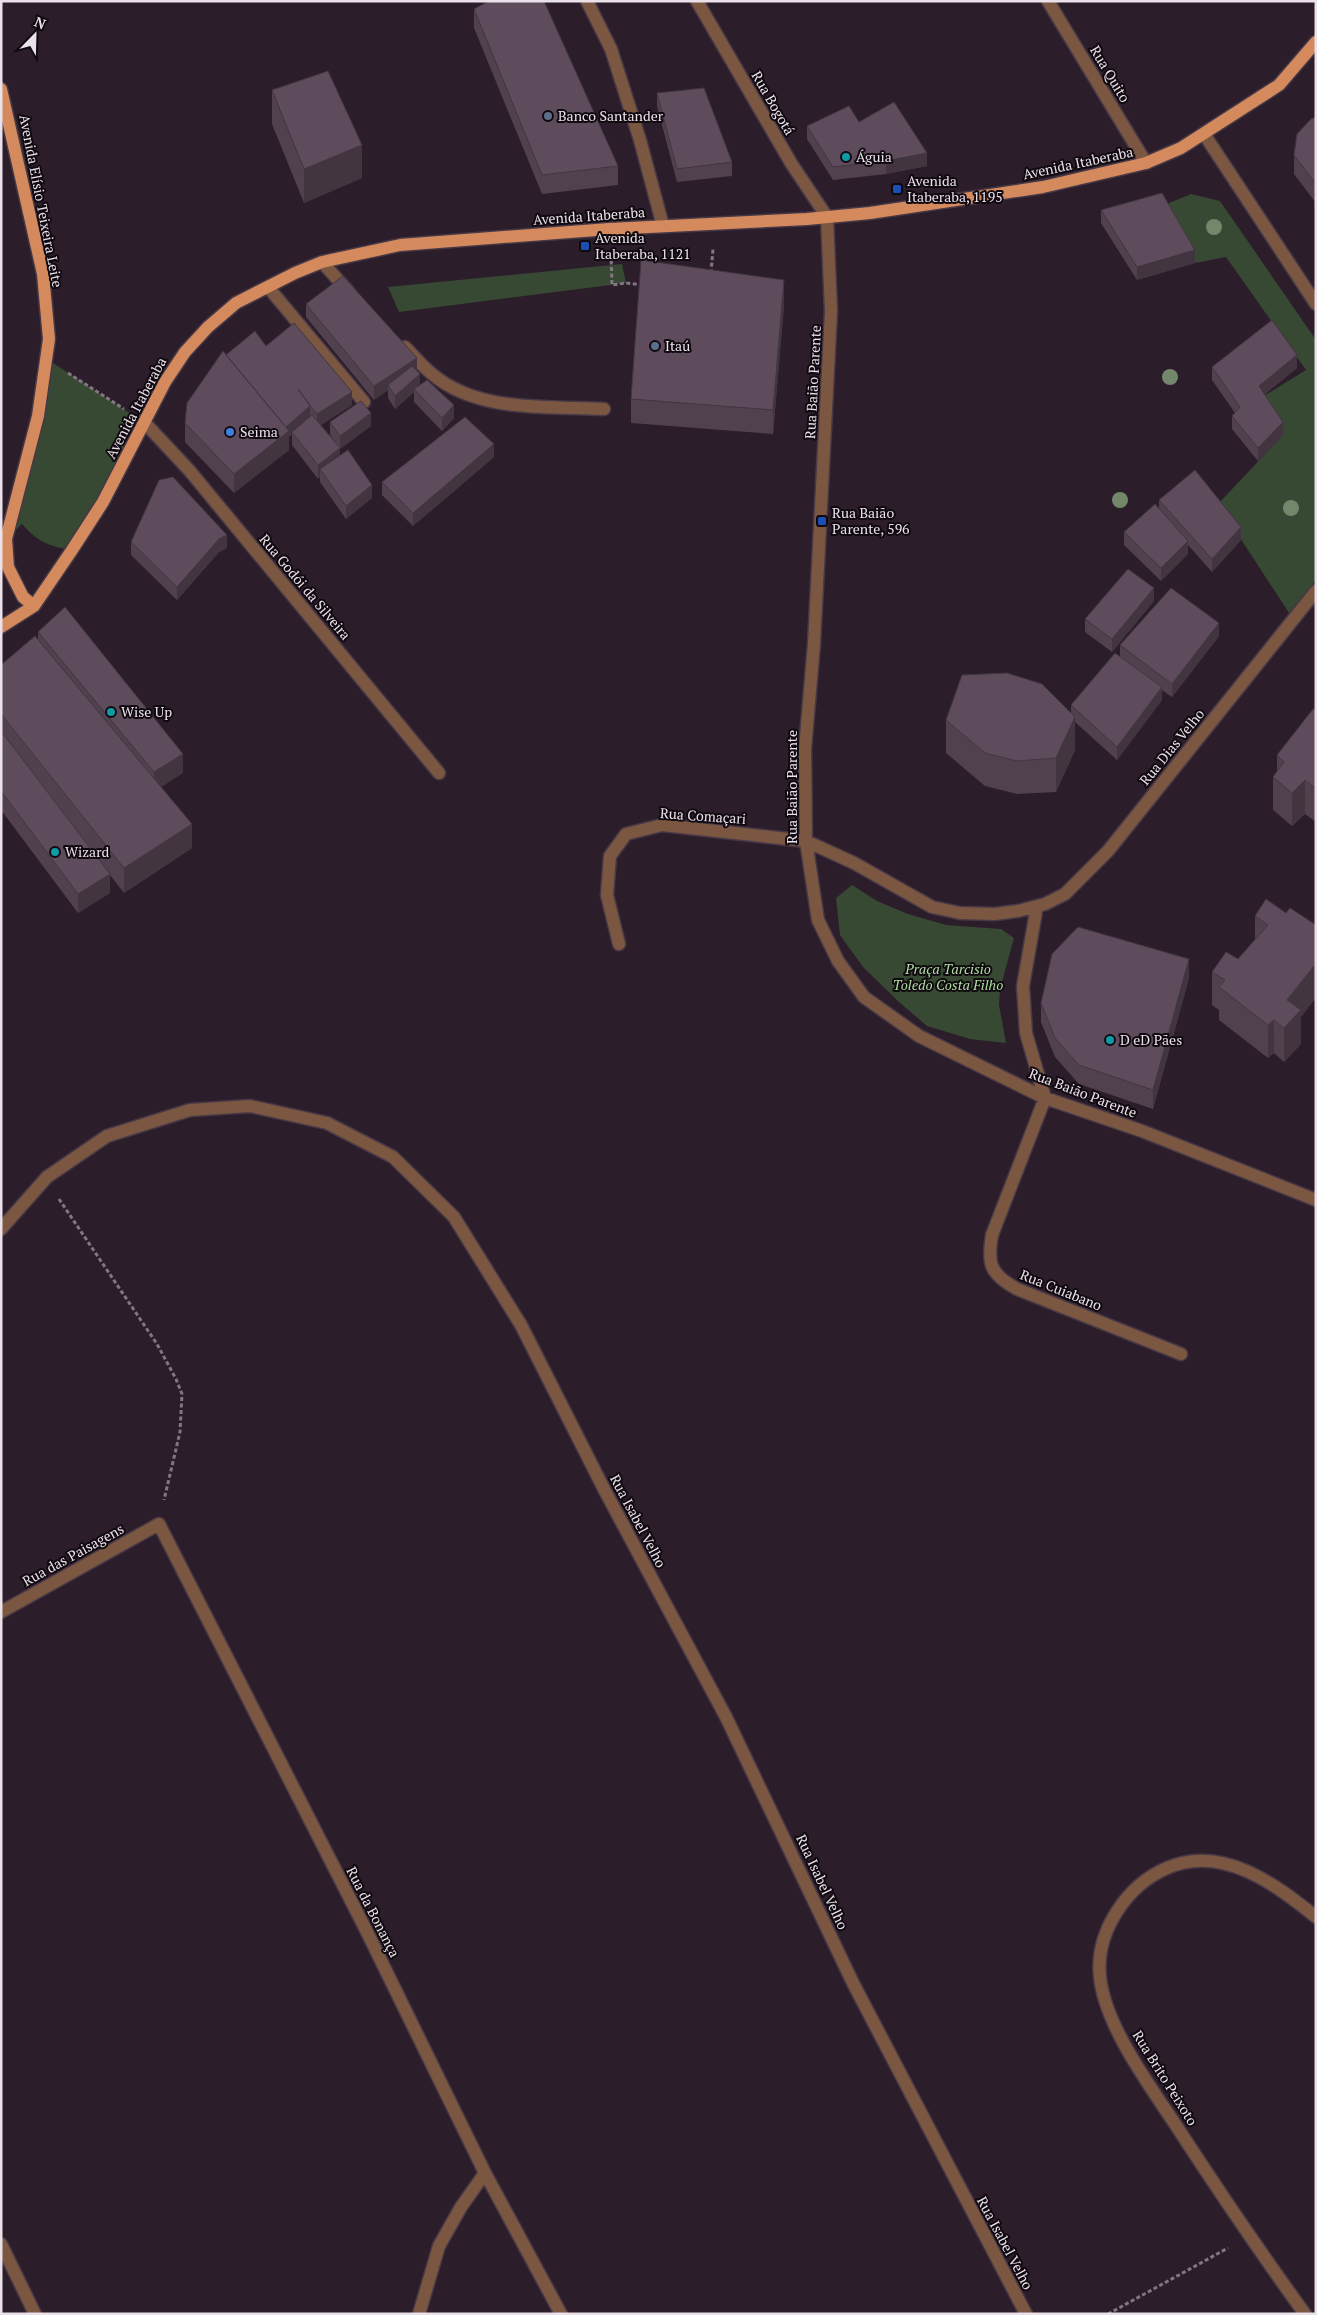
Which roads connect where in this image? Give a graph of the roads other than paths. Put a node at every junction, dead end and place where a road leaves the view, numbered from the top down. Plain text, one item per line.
1 (587, 1) edge
2 (697, 1) edge
3 (1048, 1) edge
4 (1316, 42) edge
5 (1, 89) edge
6 (1204, 134) junction
7 (1146, 163) junction
8 (827, 217) junction
9 (663, 226) junction
10 (322, 262) junction
11 (268, 287) junction
12 (359, 302) edge
13 (1316, 304) edge
14 (392, 335) edge
15 (364, 402) edge
16 (604, 409) dead end
17 (145, 423) junction
18 (6, 539) junction
19 (1, 552) edge
20 (1316, 591) edge
21 (34, 606) junction
22 (1, 627) edge
23 (439, 773) dead end
24 (806, 841) junction
25 (1037, 906) junction
26 (619, 944) dead end
27 (1045, 1098) junction
28 (1316, 1200) edge
29 (1, 1229) edge
30 (1181, 1354) dead end
31 (159, 1524) joint
32 (1, 1612) edge
33 (1316, 1917) edge
34 (485, 2173) junction
35 (1, 2244) edge
36 (35, 2314) edge
37 (419, 2314) edge
38 (561, 2314) edge
39 (1026, 2314) edge
40 (1304, 2314) edge

1 - 9 street
2 - 8 street, Rua Bogotá
3 - 7 street, Rua Quito
4 - 6 main road, Avenida Itaberaba
5 - 18 main road, Avenida Elísio Teixeira Leite
6 - 7 main road, Avenida Itaberaba
6 - 13 street
7 - 8 main road, Avenida Itaberaba
8 - 9 main road, Avenida Itaberaba
8 - 24 street, Rua Baião Parente
9 - 10 main road, Avenida Itaberaba
10 - 11 main road, Avenida Itaberaba
10 - 12 street
11 - 15 street
11 - 17 main road, Avenida Itaberaba
14 - 16 street
17 - 21 main road, Avenida Itaberaba
17 - 23 street, Rua Godói da Silveira
18 - 19 main road
18 - 21 main road, Avenida Elísio Teixeira Leite
20 - 25 street, Rua Dias Velho
21 - 22 main road, Avenida Itaberaba
24 - 25 street, Rua Dias Velho
24 - 26 street, Rua Comaçari
24 - 27 street, Rua Baião Parente
25 - 27 street
27 - 28 street, Rua Baião Parente
27 - 30 street, Rua Cuiabano
29 - 39 street, Rua Isabel Velho
31 - 32 street, Rua das Paisagens
31 - 34 street, Rua da Bonança
33 - 40 street, Rua Brito Peixoto
34 - 37 street
34 - 38 street, Rua da Bonança
35 - 36 street

